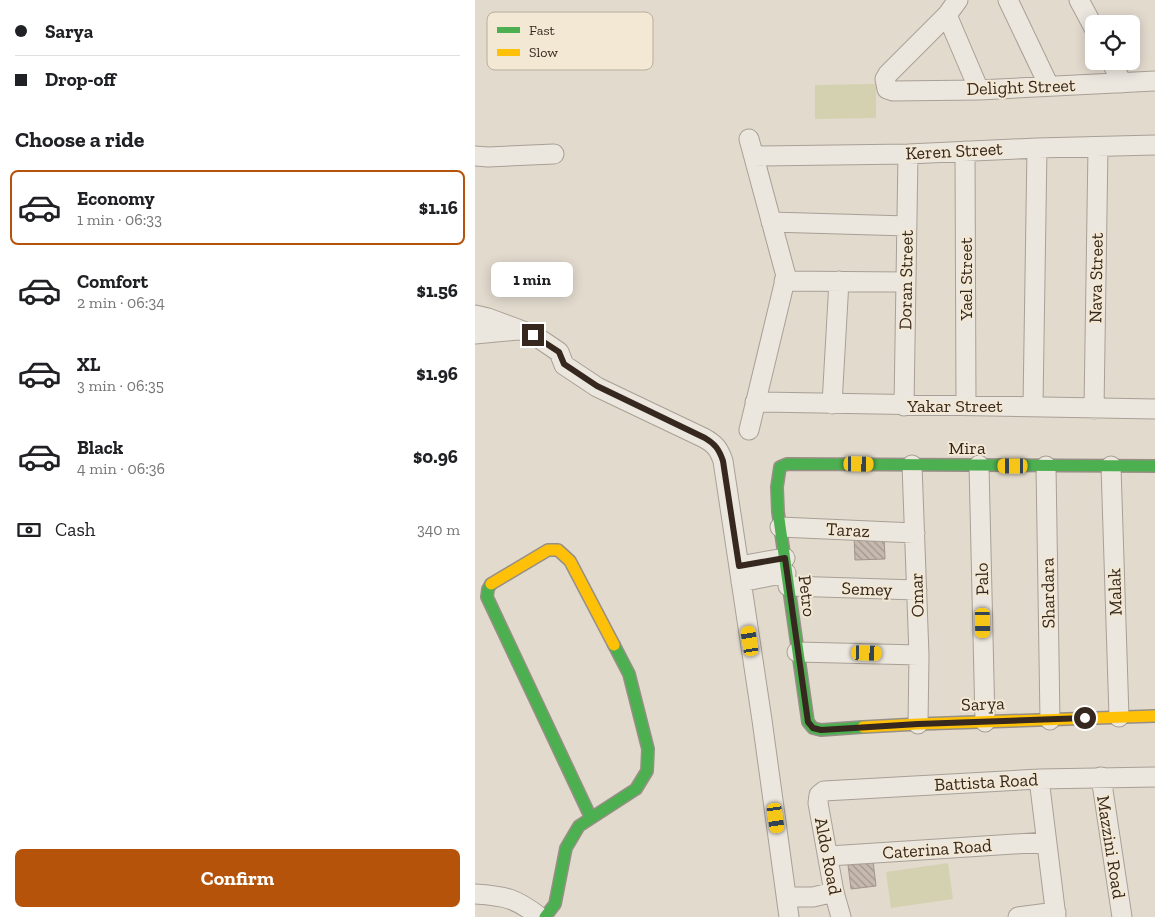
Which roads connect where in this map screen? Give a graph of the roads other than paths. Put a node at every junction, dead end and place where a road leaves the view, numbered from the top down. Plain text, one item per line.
1 (1008, 0) edge
2 (1079, 0) edge
3 (953, 8) edge
4 (1087, 15) edge
5 (1116, 70) edge
6 (1155, 81) edge
7 (1122, 83) junction
8 (1049, 86) junction
9 (979, 90) junction
10 (1155, 145) edge
11 (1037, 148) junction
12 (1098, 148) junction
13 (965, 151) junction
14 (554, 154) dead end
15 (909, 154) junction
16 (475, 156) edge
17 (771, 222) junction
18 (907, 226) junction
19 (839, 281) junction
20 (784, 282) junction
21 (906, 282) junction
22 (475, 315) edge
23 (519, 330) junction
24 (475, 334) edge
25 (755, 402) junction
26 (832, 404) junction
27 (904, 406) junction
28 (966, 406) junction
29 (1033, 406) junction
30 (1094, 409) junction
31 (1155, 409) edge
32 (749, 430) dead end
33 (913, 465) junction
34 (979, 466) junction
35 (1046, 466) junction
36 (1111, 466) junction
37 (1155, 466) edge
38 (780, 467) joint
39 (780, 527) junction
40 (915, 533) junction
41 (786, 572) junction
42 (740, 574) junction
43 (917, 590) junction
44 (797, 652) junction
45 (919, 655) junction
46 (1155, 716) edge
47 (1119, 717) junction
48 (1051, 720) junction
49 (985, 722) junction
50 (918, 724) junction
51 (813, 728) joint
52 (1155, 777) edge
53 (1101, 778) junction
54 (1039, 779) junction
55 (819, 795) joint
56 (591, 818) junction
57 (1046, 842) junction
58 (829, 856) junction
59 (834, 892) junction
60 (475, 894) edge
61 (787, 897) junction
62 (1056, 915) edge
63 (540, 917) edge
64 (545, 917) edge
65 (789, 917) edge
66 (841, 917) edge
67 (1018, 917) edge
68 (1122, 917) edge

1 - 8 street
2 - 4 street
3 - 9 street
3 - 9 street, Delight Street
5 - 7 street
6 - 7 street, Delight Street
7 - 8 street, Delight Street
8 - 9 street, Delight Street
10 - 12 street, Keren Street
11 - 12 street, Keren Street
11 - 13 street, Keren Street
11 - 29 street
12 - 30 street, Nava Street
13 - 15 street, Keren Street
13 - 28 street, Yael Street
14 - 16 street
15 - 17 street, Keren Street
15 - 18 street, Doran Street
17 - 18 street
17 - 20 street
18 - 21 street, Doran Street
19 - 20 street
19 - 21 street
19 - 26 street
20 - 25 street
21 - 27 street, Doran Street
22 - 23 street
23 - 24 street
23 - 42 street
25 - 26 street, Yakar Street
25 - 32 street
26 - 27 street, Yakar Street
27 - 28 street, Yakar Street
28 - 29 street, Yakar Street
29 - 30 street, Yakar Street
30 - 31 street, Yakar Street
33 - 34 street, Mira
33 - 38 street, Mira
33 - 40 street, Omar
34 - 35 street, Mira
34 - 49 street, Palo
35 - 36 street, Mira
35 - 48 street, Shardara
36 - 37 street, Mira
36 - 47 street, Malak
38 - 39 street, Petro
39 - 40 street, Taraz
39 - 41 street, Petro
40 - 43 street, Omar
41 - 42 street, Semey
41 - 43 street, Semey
41 - 44 street, Petro
42 - 61 street
43 - 45 street, Omar
44 - 45 street
44 - 51 street, Petro
45 - 50 street, Omar
46 - 47 street, Sarya
47 - 48 street, Sarya
48 - 49 street, Sarya
49 - 50 street, Sarya
50 - 51 street, Sarya
52 - 53 street, Battista Road
53 - 54 street, Battista Road
53 - 68 street, Mazzini Road
54 - 55 street, Battista Road
54 - 57 street
55 - 58 street, Aldo Road
56 - 56 street
56 - 64 street
57 - 58 street, Caterina Road
57 - 62 street
58 - 59 street, Aldo Road
59 - 61 street
59 - 66 street, Aldo Road
60 - 63 street
61 - 65 street
62 - 67 street

